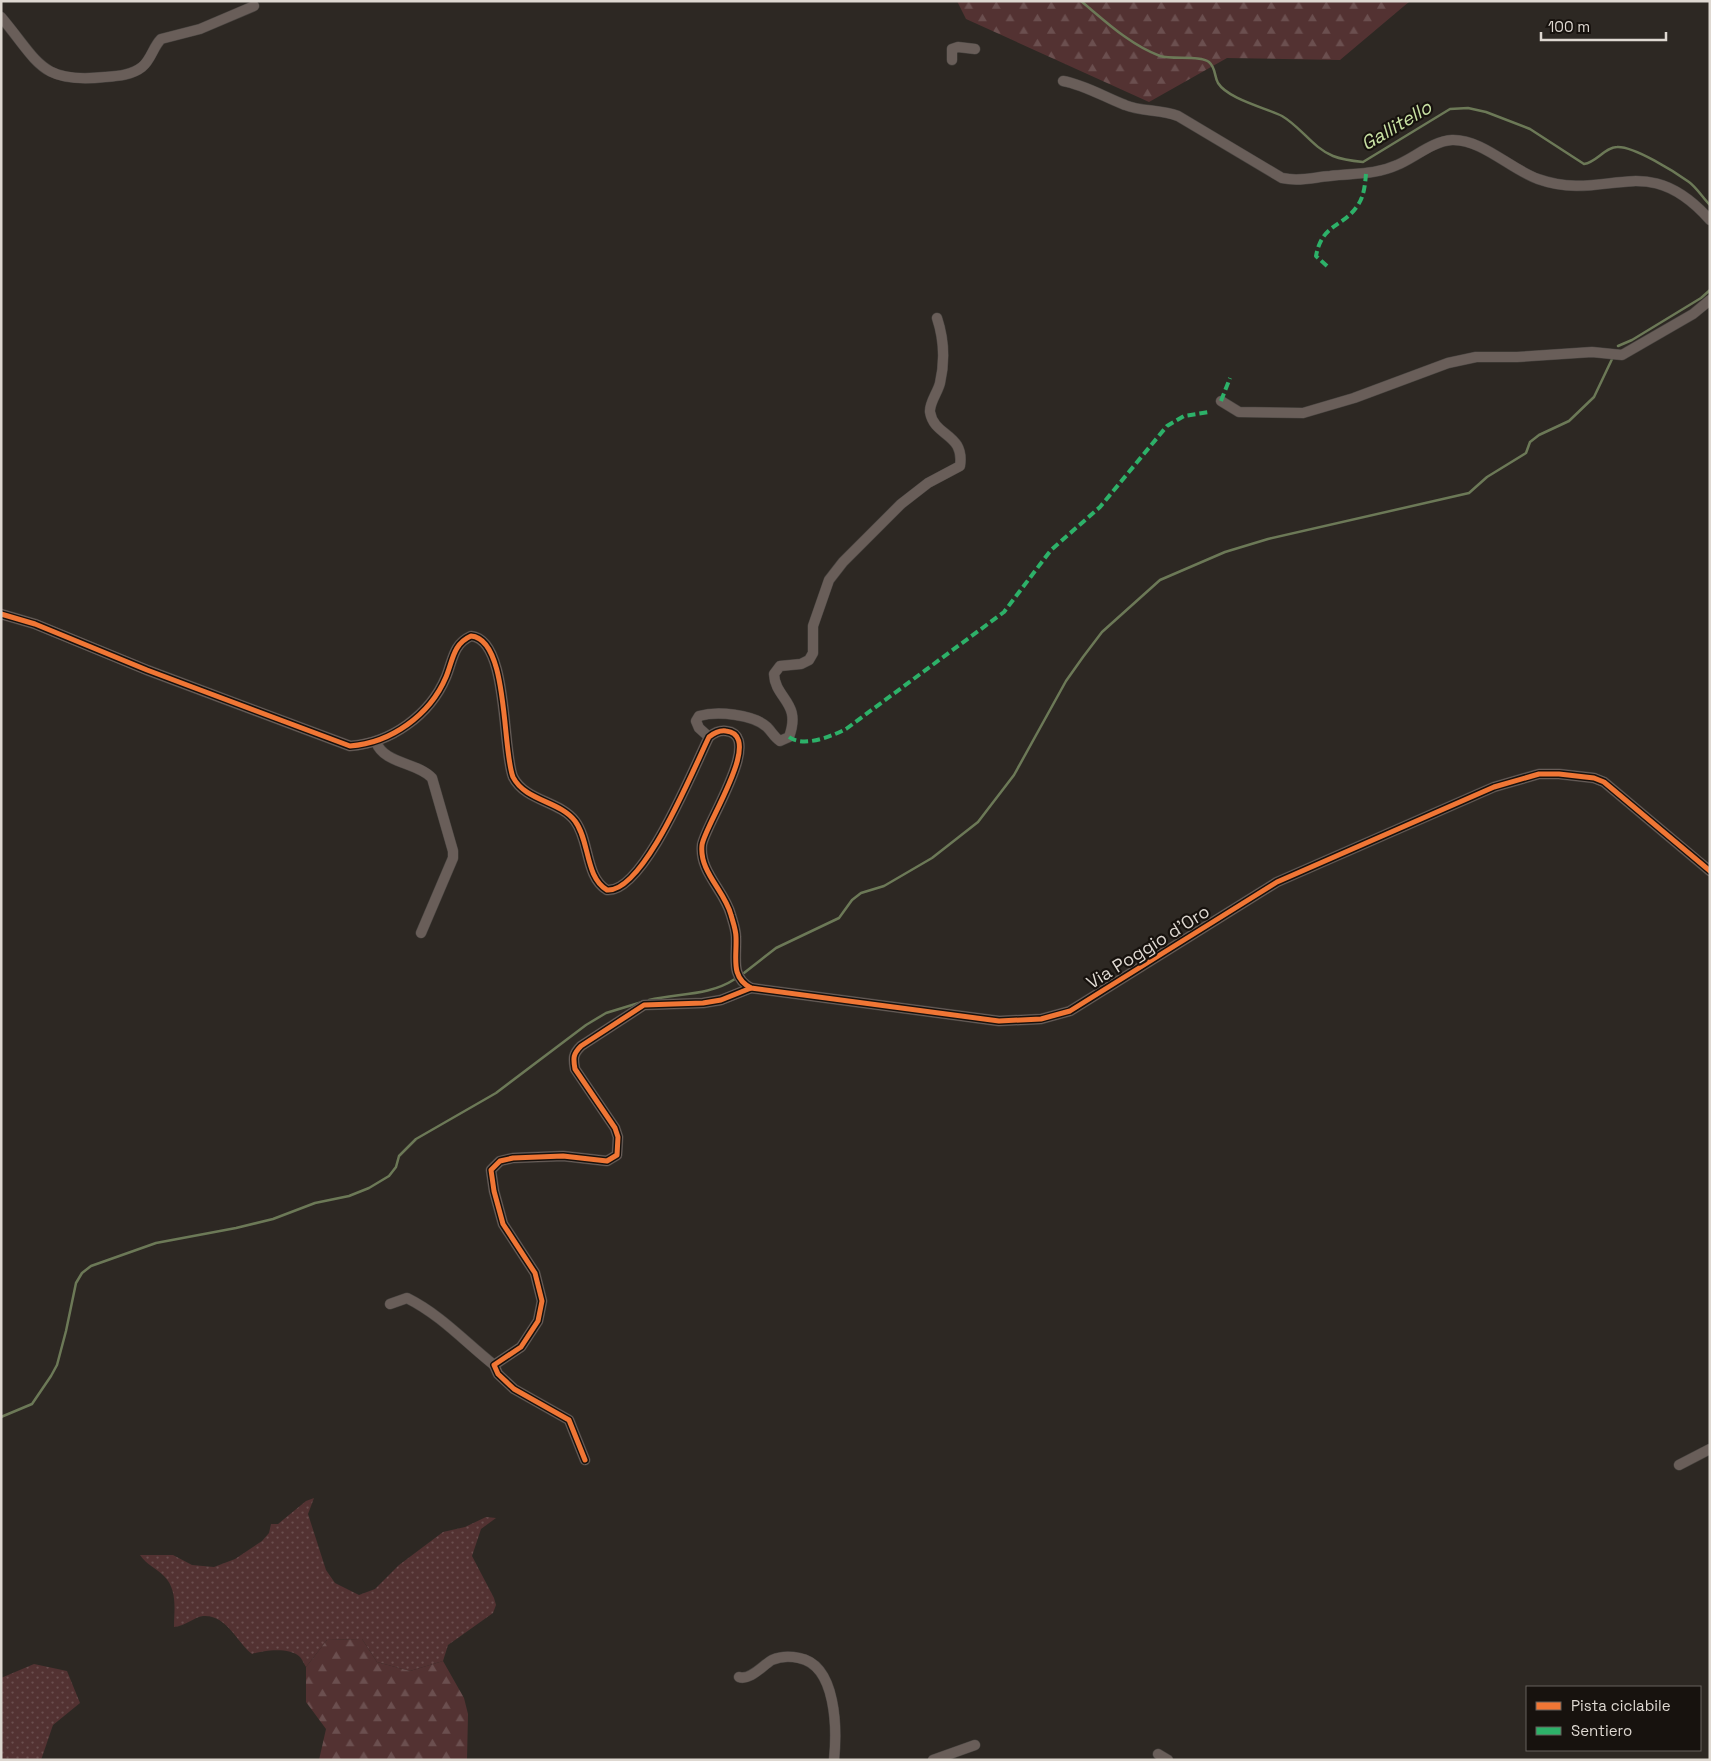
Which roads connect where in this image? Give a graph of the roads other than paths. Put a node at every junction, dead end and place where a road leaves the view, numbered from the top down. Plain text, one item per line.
1 (254, 6) dead end
2 (1, 16) edge
3 (975, 49) dead end
4 (952, 60) dead end
5 (1063, 81) dead end
6 (1710, 220) edge
7 (1710, 300) edge
8 (937, 318) dead end
9 (1221, 401) dead end
10 (1, 614) edge
11 (709, 737) junction
12 (376, 742) junction
13 (1710, 871) edge
14 (421, 933) dead end
15 (751, 988) junction
16 (390, 1304) dead end
17 (494, 1365) junction
18 (1710, 1449) edge
19 (585, 1460) dead end
20 (1680, 1465) dead end
21 (739, 1677) dead end
22 (975, 1745) dead end
23 (1158, 1754) dead end
24 (834, 1760) edge
25 (932, 1760) edge
26 (1168, 1760) edge

1 - 2 street
3 - 4 street
5 - 6 street
7 - 9 street
8 - 11 street
10 - 12 street
11 - 12 street
11 - 15 street
12 - 14 street
13 - 15 street, Via Poggio d'Oro
15 - 17 street, Via Poggio d'Oro
16 - 17 street
17 - 19 street
18 - 20 street
21 - 24 street
22 - 25 street
23 - 26 street

